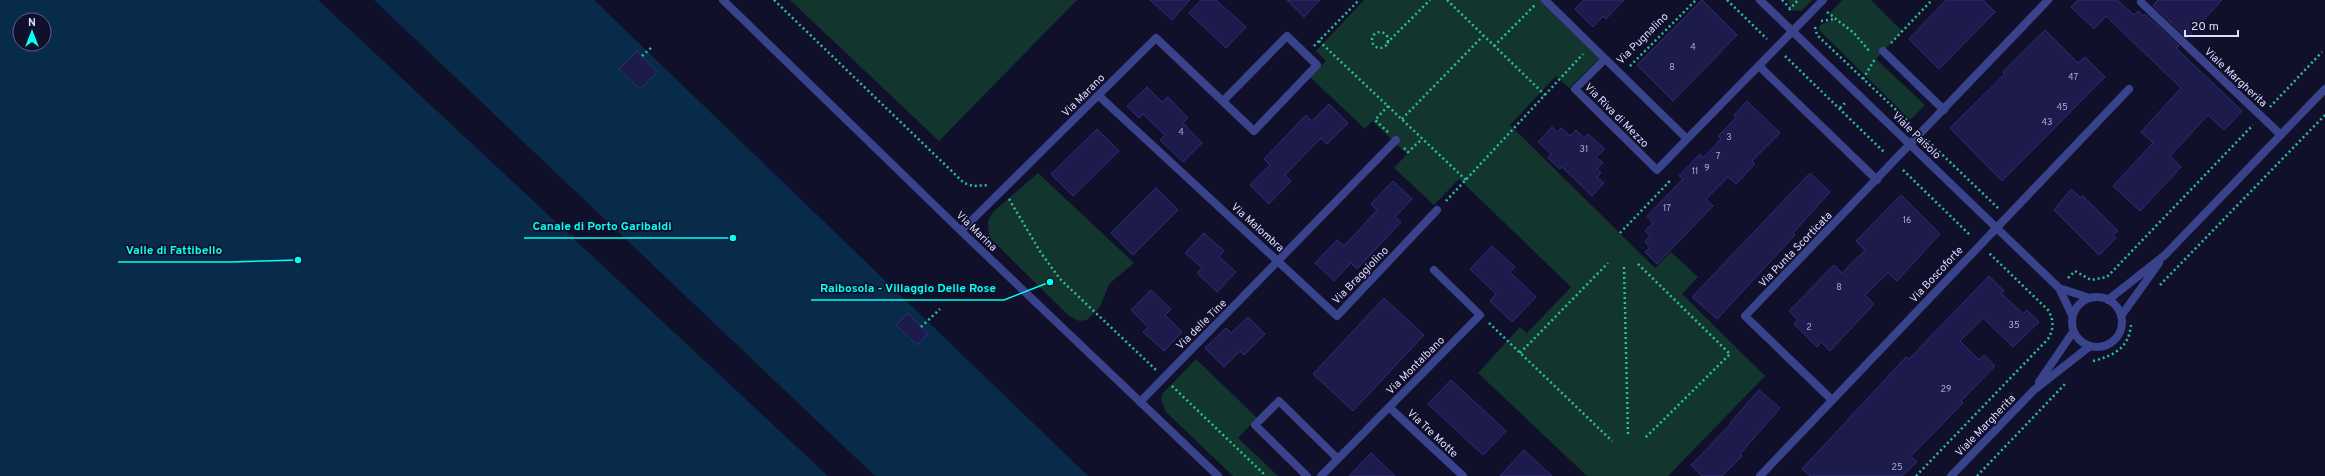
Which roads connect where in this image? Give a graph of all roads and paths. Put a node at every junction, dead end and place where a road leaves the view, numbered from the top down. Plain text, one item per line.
1 (774, 0) edge
2 (1359, 0) edge
3 (1430, 0) edge
4 (1446, 0) edge
5 (1540, 0) edge
6 (1545, 0) edge
7 (1696, 0) edge
8 (1727, 0) edge
9 (1760, 0) edge
10 (1782, 0) edge
11 (1823, 0) edge
12 (1932, 0) edge
13 (2048, 0) edge
14 (726, 1) edge
15 (2141, 2) dead end
16 (1790, 8) dead end
17 (1834, 19) dead end
18 (1793, 31) junction
19 (1484, 36) junction
20 (1319, 41) junction
21 (1387, 43) junction
22 (1591, 45) junction
23 (1494, 46) junction
24 (652, 47) dead end
25 (1776, 48) junction
26 (1883, 51) junction
27 (2322, 52) dead end
28 (1306, 54) junction
29 (642, 56) dead end
30 (1605, 59) junction
31 (1759, 66) junction
32 (1621, 74) junction
33 (2129, 89) dead end
34 (2325, 89) edge
35 (1098, 95) junction
36 (1545, 95) junction
37 (1223, 101) junction
38 (1388, 106) junction
39 (1944, 110) junction
40 (2261, 116) junction
41 (1402, 119) junction
42 (1375, 120) dead end
43 (2281, 135) junction
44 (1422, 139) junction
45 (1687, 139) junction
46 (1396, 140) dead end
47 (1911, 144) junction
48 (1408, 152) dead end
49 (1894, 162) junction
50 (1657, 170) junction
51 (1466, 180) junction
52 (1877, 180) junction
53 (1002, 191) junction
54 (1438, 210) joint
55 (1996, 227) junction
56 (961, 231) junction
57 (1620, 233) dead end
58 (1980, 244) junction
59 (2165, 255) junction
60 (1279, 262) junction
61 (1608, 263) dead end
62 (1638, 264) dead end
63 (1624, 267) dead end
64 (1434, 270) dead end
65 (2066, 280) dead end
66 (2058, 288) junction
67 (2090, 298) junction
68 (2108, 300) junction
69 (940, 309) dead end
70 (1480, 315) junction
71 (2072, 316) junction
72 (2121, 316) junction
73 (921, 327) dead end
74 (2073, 332) junction
75 (2090, 346) junction
76 (1520, 353) junction
77 (1164, 378) junction
78 (2034, 390) junction
79 (1832, 400) junction
80 (1140, 402) junction
81 (1389, 407) junction
82 (1628, 434) dead end
83 (1644, 439) dead end
84 (1612, 440) dead end
85 (1338, 459) junction
86 (1218, 476) edge
87 (1266, 476) edge
88 (1307, 476) edge
89 (1321, 476) edge
90 (1463, 476) edge
91 (1760, 476) edge
92 (1916, 476) edge
93 (1951, 476) edge

1 - 53 path
2 - 20 path
3 - 21 path
4 - 19 path
5 - 23 path
6 - 22 street, Via Pugnalino
7 - 32 path, Via Pugnalino
8 - 25 path
9 - 18 street, Viale Paisolo
10 - 16 path
11 - 18 street
12 - 26 path
13 - 39 street, Via Punta Scorticata
14 - 56 street, Via Marina
15 - 40 street, Viale Margherita
17 - 26 path
18 - 25 street
18 - 47 street, Viale Paisolo
19 - 23 path
19 - 41 path
20 - 28 path
20 - 38 path
21 - 21 path
22 - 30 street, Via Pugnalino
22 - 36 path
23 - 36 path
24 - 29 path
25 - 31 street
25 - 49 path
26 - 39 street
27 - 40 path
28 - 37 street
28 - 37 street
30 - 32 street
30 - 50 street, Via Riva di Mezzo
31 - 45 street
31 - 52 street
32 - 45 street
33 - 55 street, Via Boscoforte
34 - 43 street, Viale Margherita
35 - 37 street, Via Marano
35 - 53 street, Via Marano
35 - 60 street, Via Malombra
36 - 51 path
38 - 41 path
38 - 42 path
39 - 47 street, Via Punta Scorticata
40 - 43 street, Viale Margherita
40 - 65 path
41 - 44 path
43 - 59 street, Viale Margherita
44 - 48 path
44 - 51 path
45 - 50 street
46 - 60 street, Via Malombra
47 - 49 street, Via Punta Scorticata
47 - 55 street, Viale Paisolo
49 - 52 street, Via Punta Scorticata
49 - 58 path
50 - 57 path
51 - 54 path
52 - 79 street, Via Punta Scorticata
53 - 56 street, Via Marano
53 - 77 path
54 - 60 street, Via Braggiolino
55 - 58 street, Via Boscoforte
55 - 66 street, Viale Paisolo
56 - 80 street, Via Marina
58 - 79 street, Via Boscoforte
58 - 92 path
59 - 68 street, Viale Margherita
59 - 72 street, Viale Margherita
60 - 77 street, Via delle Tine
61 - 76 path
62 - 83 path
63 - 82 path
64 - 70 street
66 - 67 street, Viale Paisolo
66 - 71 street, Viale Paisolo
67 - 68 street
67 - 71 street
68 - 72 street
69 - 73 path
70 - 76 path
70 - 81 street, Via Montalbano
71 - 74 street
72 - 75 street, Viale Margherita
74 - 75 street
74 - 78 street, Viale Margherita
75 - 78 street, Viale Margherita
76 - 84 path
77 - 80 street, Via delle Tine
77 - 87 path
78 - 93 street, Viale Margherita
79 - 91 street, Via Boscoforte
80 - 86 street, Via Marina
81 - 85 street, Via Montalbano
81 - 90 street, Via Tre Motte
85 - 88 street
85 - 89 street, Via Montalbano

